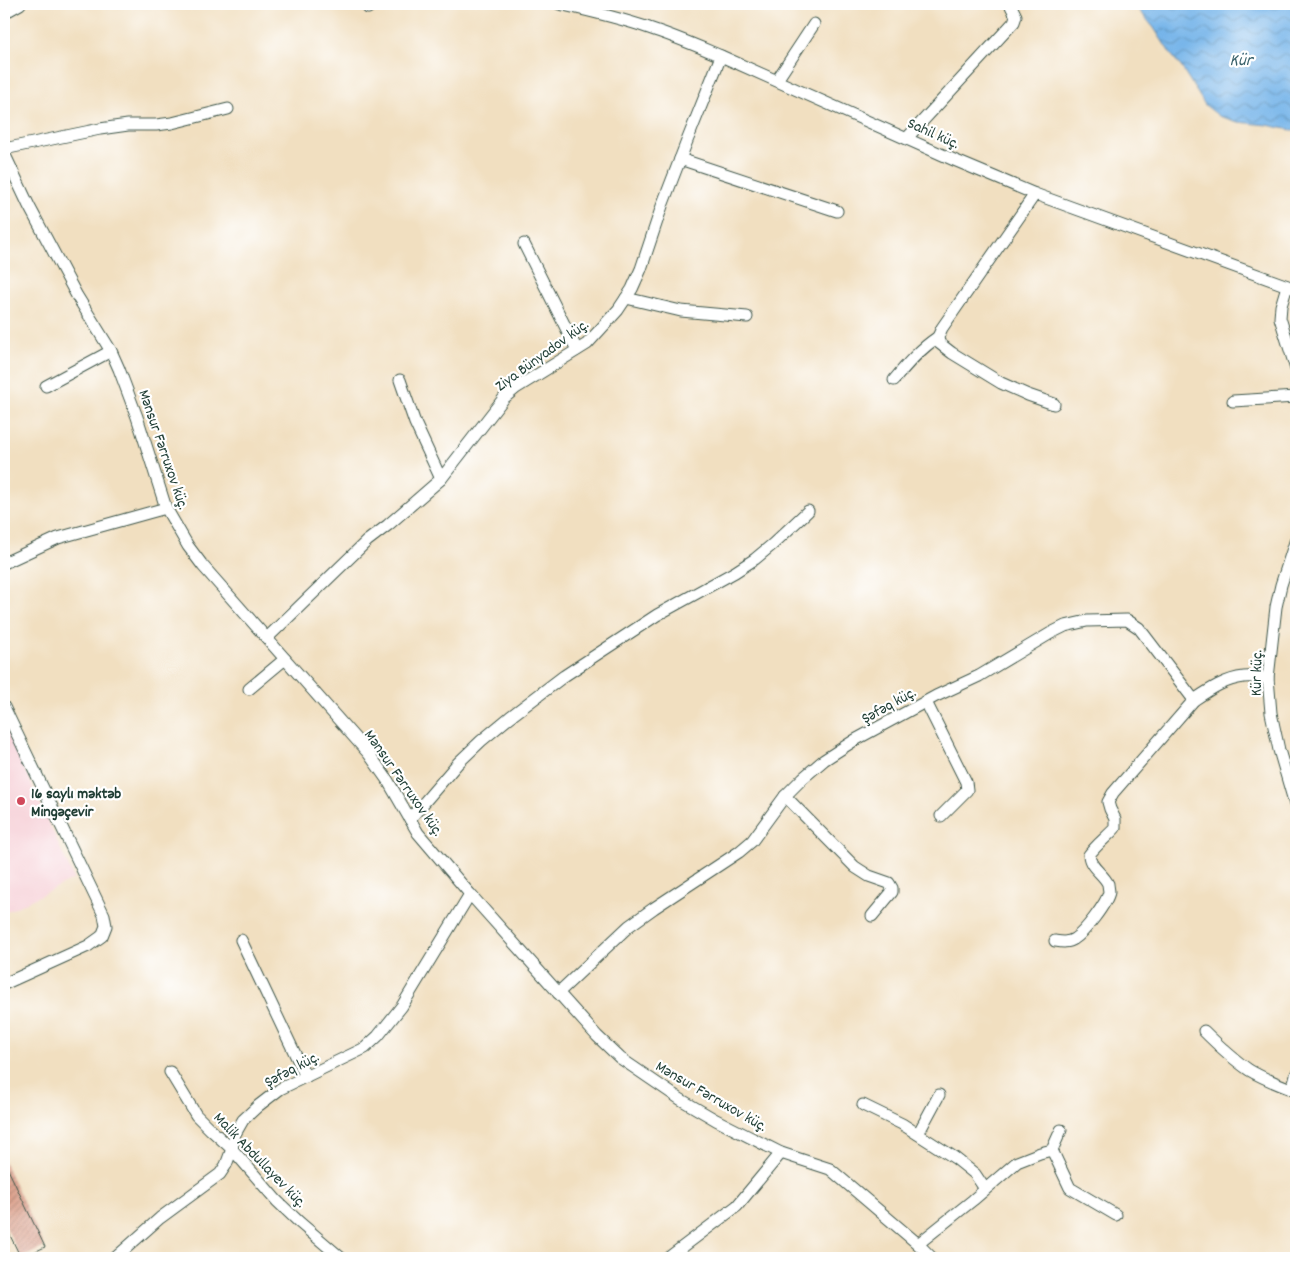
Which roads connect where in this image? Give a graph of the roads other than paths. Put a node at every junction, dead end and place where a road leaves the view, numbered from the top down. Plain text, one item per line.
1 (20, 4) edge
2 (559, 4) edge
3 (1010, 4) edge
4 (602, 9) edge
5 (4, 13) edge
6 (814, 24) dead end
7 (721, 56) junction
8 (777, 80) junction
9 (228, 109) dead end
10 (907, 138) junction
11 (4, 149) edge
12 (4, 153) edge
13 (680, 159) junction
14 (1035, 194) junction
15 (837, 211) dead end
16 (524, 244) dead end
17 (1292, 288) edge
18 (626, 298) junction
19 (747, 317) dead end
20 (938, 337) junction
21 (577, 350) junction
22 (110, 351) junction
23 (1296, 368) edge
24 (400, 380) dead end
25 (894, 380) dead end
26 (46, 386) dead end
27 (1296, 398) edge
28 (1233, 401) dead end
29 (1054, 404) dead end
30 (441, 479) junction
31 (166, 508) junction
32 (808, 511) dead end
33 (1296, 539) edge
34 (4, 563) edge
35 (267, 638) junction
36 (285, 659) junction
37 (1268, 678) junction
38 (250, 689) dead end
39 (1194, 700) junction
40 (926, 702) junction
41 (4, 707) edge
42 (785, 796) junction
43 (1296, 808) edge
44 (941, 816) dead end
45 (410, 819) junction
46 (470, 894) junction
47 (872, 916) dead end
48 (241, 940) dead end
49 (1055, 941) dead end
50 (4, 984) edge
51 (558, 993) junction
52 (1204, 1031) dead end
53 (170, 1072) dead end
54 (1296, 1075) edge
55 (306, 1077) junction
56 (1294, 1090) edge
57 (939, 1095) dead end
58 (863, 1105) dead end
59 (1061, 1130) dead end
60 (918, 1134) junction
61 (232, 1149) junction
62 (1052, 1150) junction
63 (781, 1154) junction
64 (985, 1189) junction
65 (1116, 1215) dead end
66 (918, 1244) junction
67 (115, 1258) edge
68 (340, 1258) edge
69 (668, 1258) edge
70 (932, 1258) edge

1 - 5 street
2 - 4 street, Sahil küç.
3 - 10 street
4 - 7 street, Sahil küç.
6 - 8 street
7 - 8 street, Sahil küç.
7 - 13 street, Ziya Bünyadov küç.
8 - 10 street, Sahil küç.
9 - 11 street
10 - 14 street, Sahil küç.
12 - 22 street, Mənsur Fərruxov küç.
13 - 15 street
13 - 18 street, Ziya Bünyadov küç.
14 - 17 street, Sahil küç.
14 - 20 street
16 - 21 street
17 - 23 street
18 - 19 street
18 - 21 street, Ziya Bünyadov küç.
20 - 25 street
20 - 29 street
21 - 30 street, Ziya Bünyadov küç.
22 - 26 street
22 - 31 street, Mənsur Fərruxov küç.
24 - 30 street
27 - 28 street
30 - 35 street, Ziya Bünyadov küç.
31 - 34 street
31 - 35 street, Mənsur Fərruxov küç.
32 - 45 street
33 - 37 street, Kür küç.
35 - 36 street, Mənsur Fərruxov küç.
36 - 38 street
36 - 45 street, Mənsur Fərruxov küç.
37 - 39 street
37 - 43 street, Kür küç.
39 - 40 street, Şəfəq küç.
39 - 49 street
40 - 42 street, Şəfəq küç.
40 - 44 street
41 - 50 street
42 - 47 street
42 - 51 street, Şəfəq küç.
45 - 46 street, Mənsur Fərruxov küç.
46 - 51 street, Mənsur Fərruxov küç.
46 - 55 street, Şəfəq küç.
48 - 55 street
51 - 63 street, Mənsur Fərruxov küç.
52 - 56 street
53 - 61 street, Malik Abdullayev küç.
54 - 56 street
55 - 61 street, Şəfəq küç.
57 - 60 street
58 - 60 street
59 - 62 street
60 - 64 street
61 - 67 street, Şəfəq küç.
61 - 68 street, Malik Abdullayev küç.
62 - 64 street
62 - 65 street
63 - 66 street, Mənsur Fərruxov küç.
63 - 69 street
64 - 66 street
66 - 70 street, Mənsur Fərruxov küç.

